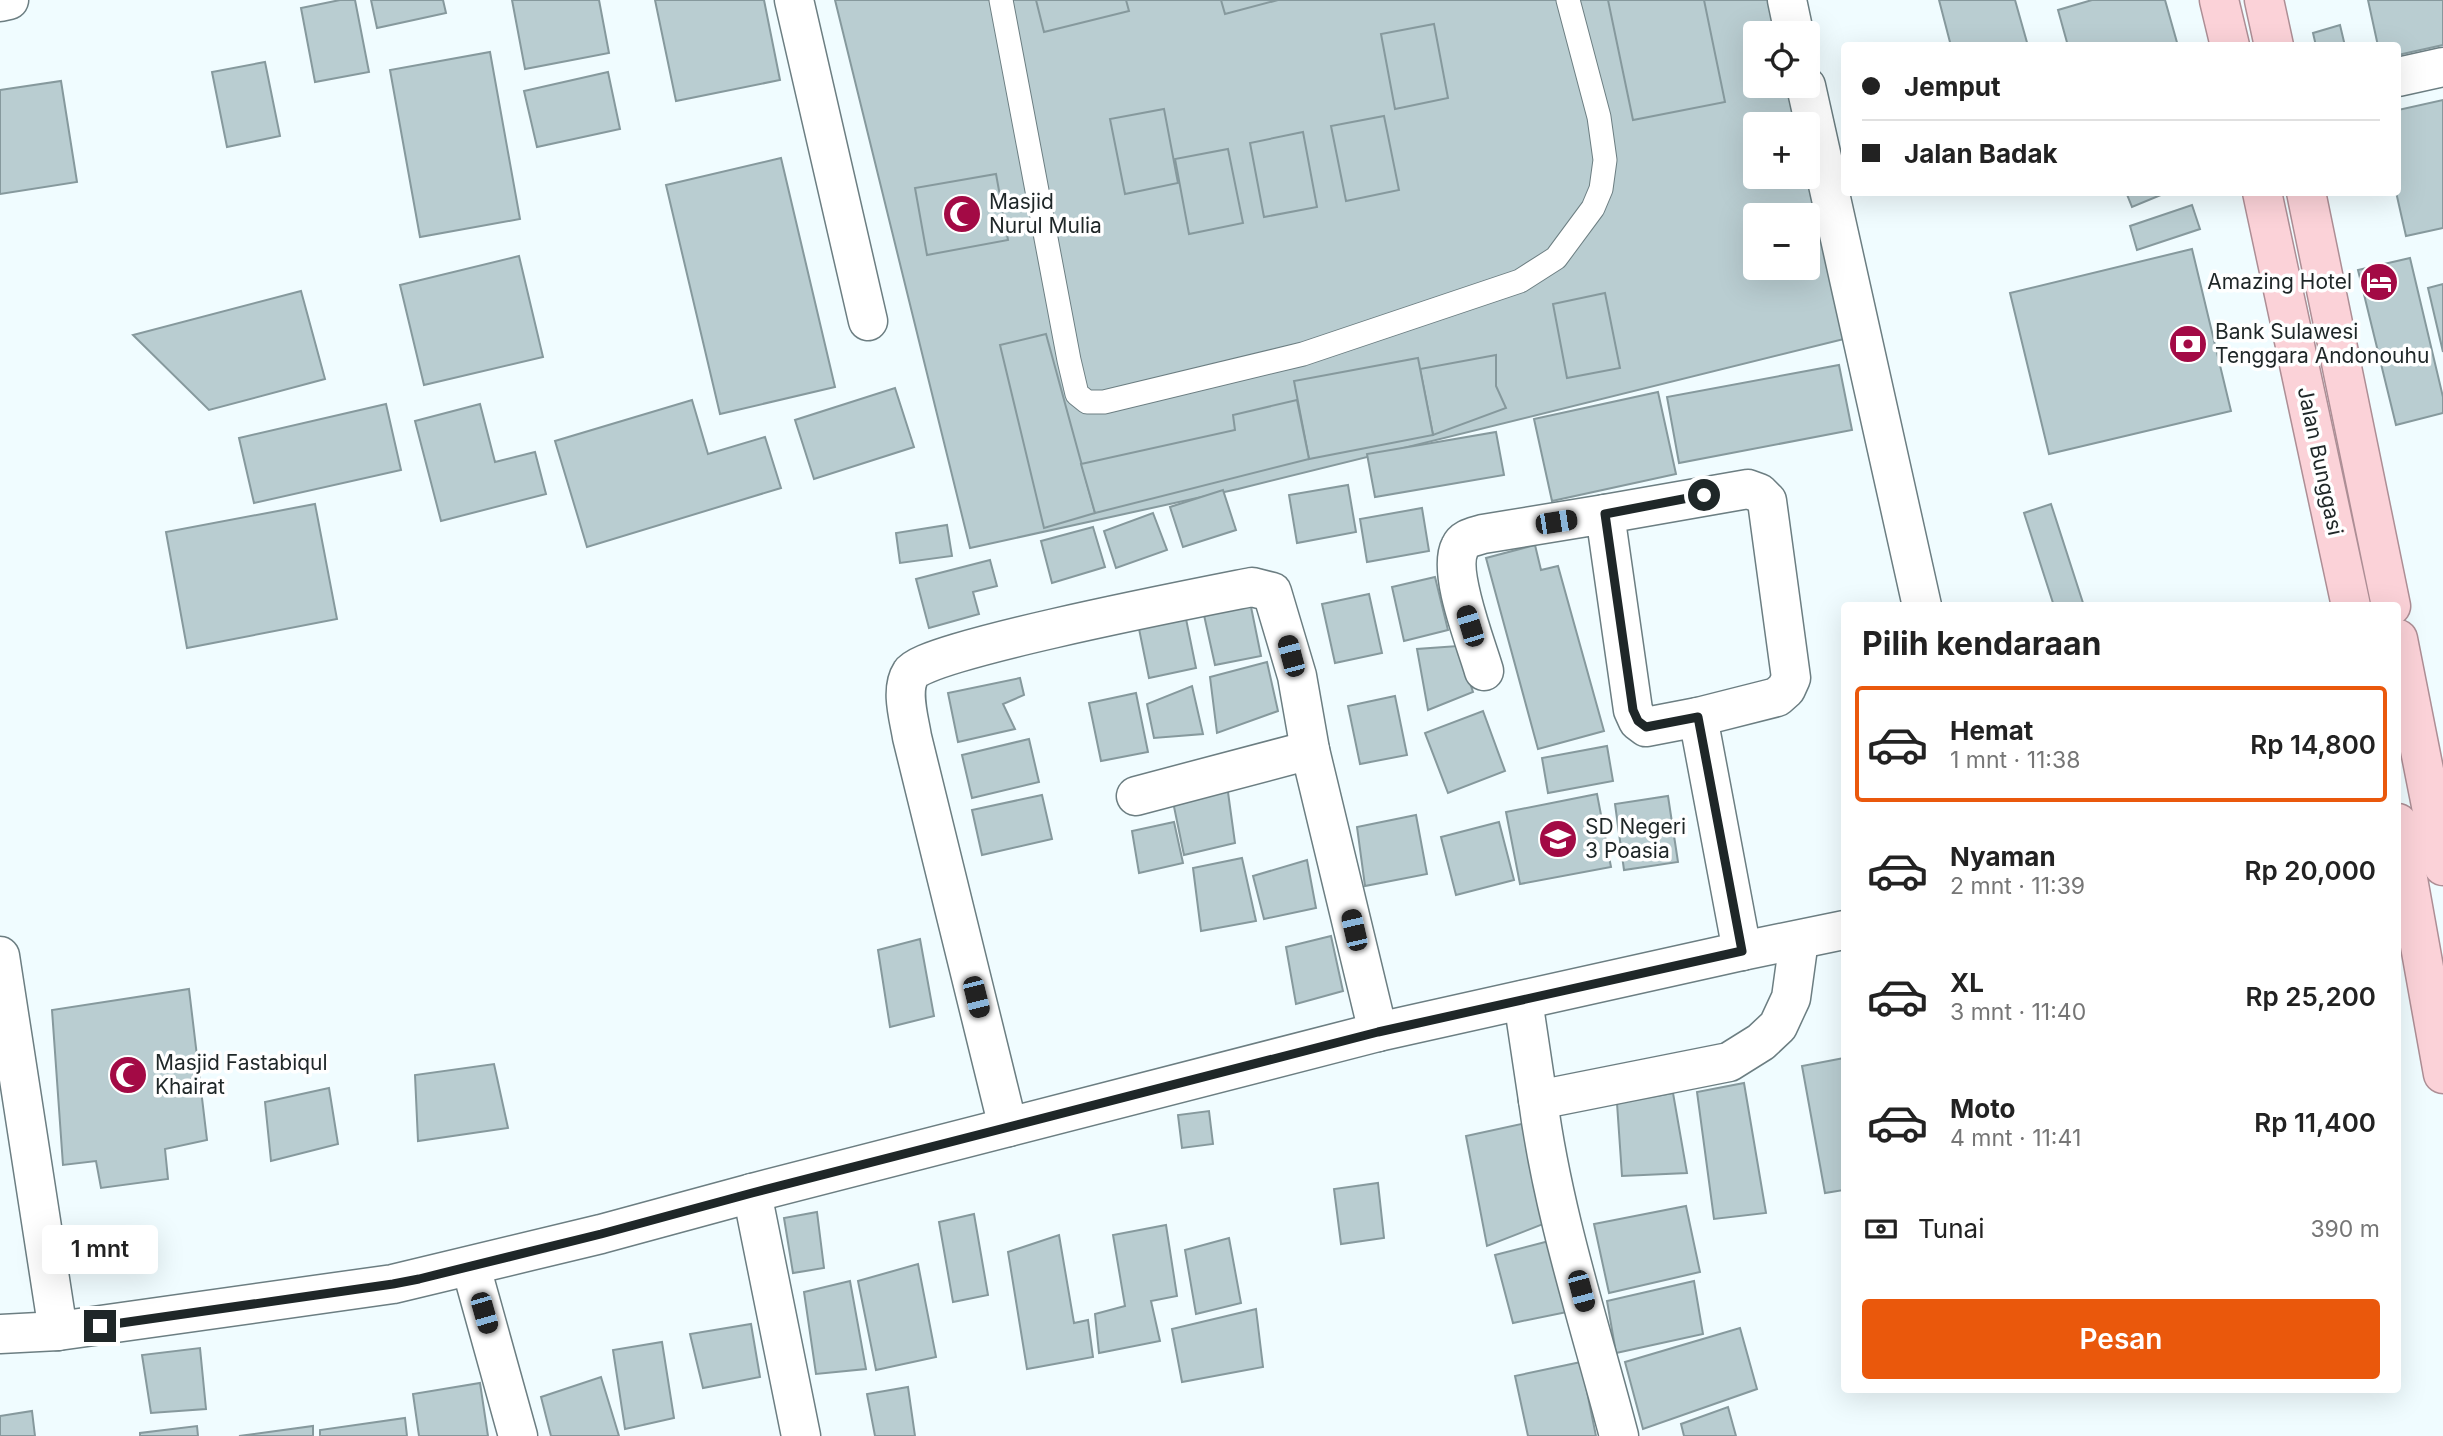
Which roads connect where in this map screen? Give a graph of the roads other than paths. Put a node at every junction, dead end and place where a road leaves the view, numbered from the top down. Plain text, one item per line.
1 (9, 0) edge
2 (794, 0) edge
3 (1001, 0) edge
4 (1568, 0) edge
5 (1787, 0) edge
6 (2220, 0) edge
7 (2264, 0) edge
8 (0, 2) edge
9 (1791, 21) edge
10 (2229, 42) edge
11 (2273, 42) edge
12 (2443, 67) edge
13 (2401, 75) edge
14 (1809, 98) edge
15 (2263, 196) edge
16 (2307, 196) edge
17 (868, 321) dead end
18 (1605, 514) junction
19 (1921, 602) edge
20 (2350, 602) edge
21 (2389, 602) edge
22 (2401, 653) edge
23 (1484, 671) dead end
24 (1698, 717) junction
25 (1310, 750) junction
26 (1136, 796) dead end
27 (2401, 824) edge
28 (2439, 824) edge
29 (2401, 841) edge
30 (2443, 866) edge
31 (1841, 931) edge
32 (1799, 940) junction
33 (1742, 951) junction
34 (0, 956) edge
35 (1523, 1000) junction
36 (1378, 1032) junction
37 (2443, 1074) edge
38 (1538, 1100) junction
39 (1008, 1127) junction
40 (752, 1193) junction
41 (471, 1266) junction
42 (58, 1331) junction
43 (0, 1334) edge
44 (518, 1436) edge
45 (801, 1436) edge
46 (1619, 1436) edge

1 - 8 street
2 - 17 street
3 - 4 lane
5 - 9 street
6 - 10 highway
7 - 11 highway
12 - 13 street
14 - 19 street
15 - 20 highway, Jalan Bunggasi
16 - 21 highway, Jalan Bunggasi
18 - 23 street
18 - 24 street
18 - 24 street
22 - 28 highway
24 - 33 street
25 - 26 street
25 - 36 street
25 - 39 street
27 - 28 street
28 - 30 highway
29 - 37 highway
31 - 32 street
32 - 33 street
32 - 38 street
33 - 35 street
34 - 42 street
35 - 36 street
35 - 38 street
36 - 39 street
38 - 46 street
39 - 40 street
40 - 41 street
40 - 45 street
41 - 42 street
41 - 44 street
42 - 43 street

